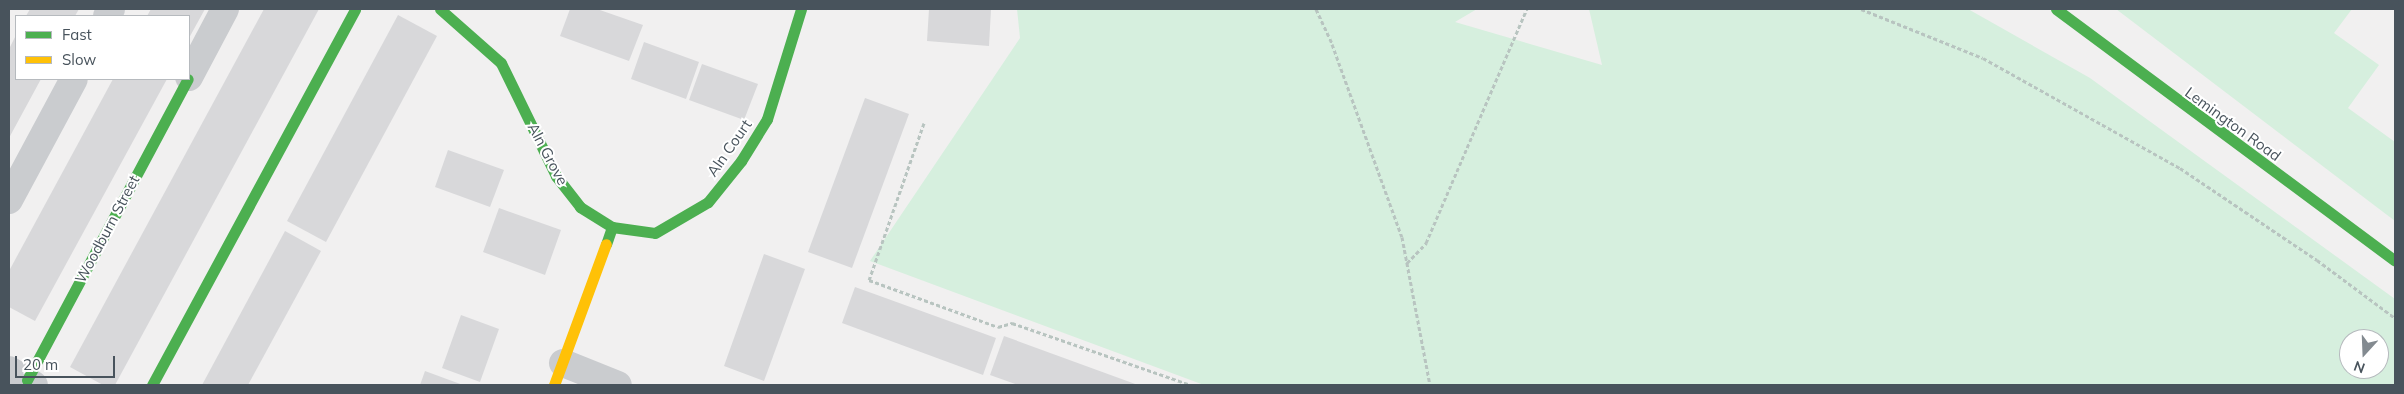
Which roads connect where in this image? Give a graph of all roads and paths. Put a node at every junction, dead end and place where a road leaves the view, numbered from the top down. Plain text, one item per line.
1 (225, 9) edge
2 (355, 9) edge
3 (440, 9) edge
4 (801, 9) edge
5 (1316, 9) edge
6 (1527, 9) edge
7 (1861, 9) edge
8 (2056, 9) edge
9 (190, 74) edge
10 (73, 80) edge
11 (187, 80) edge
12 (924, 124) dead end
13 (9, 200) edge
14 (612, 227) junction
15 (2395, 261) edge
16 (1407, 264) junction
17 (2395, 318) edge
18 (559, 374) edge
19 (23, 378) edge
20 (152, 385) edge
21 (618, 385) edge
22 (1191, 385) edge
23 (1430, 385) edge

1 - 9 street, Woodburn Street
2 - 20 street
3 - 14 street, Aln Grove
4 - 14 street, Aln Court
5 - 16 path
6 - 16 path
7 - 17 path
8 - 15 street, Lemington Road
10 - 13 street
11 - 19 street, Woodburn Street
12 - 22 path
14 - 18 street
16 - 23 path
18 - 21 street

